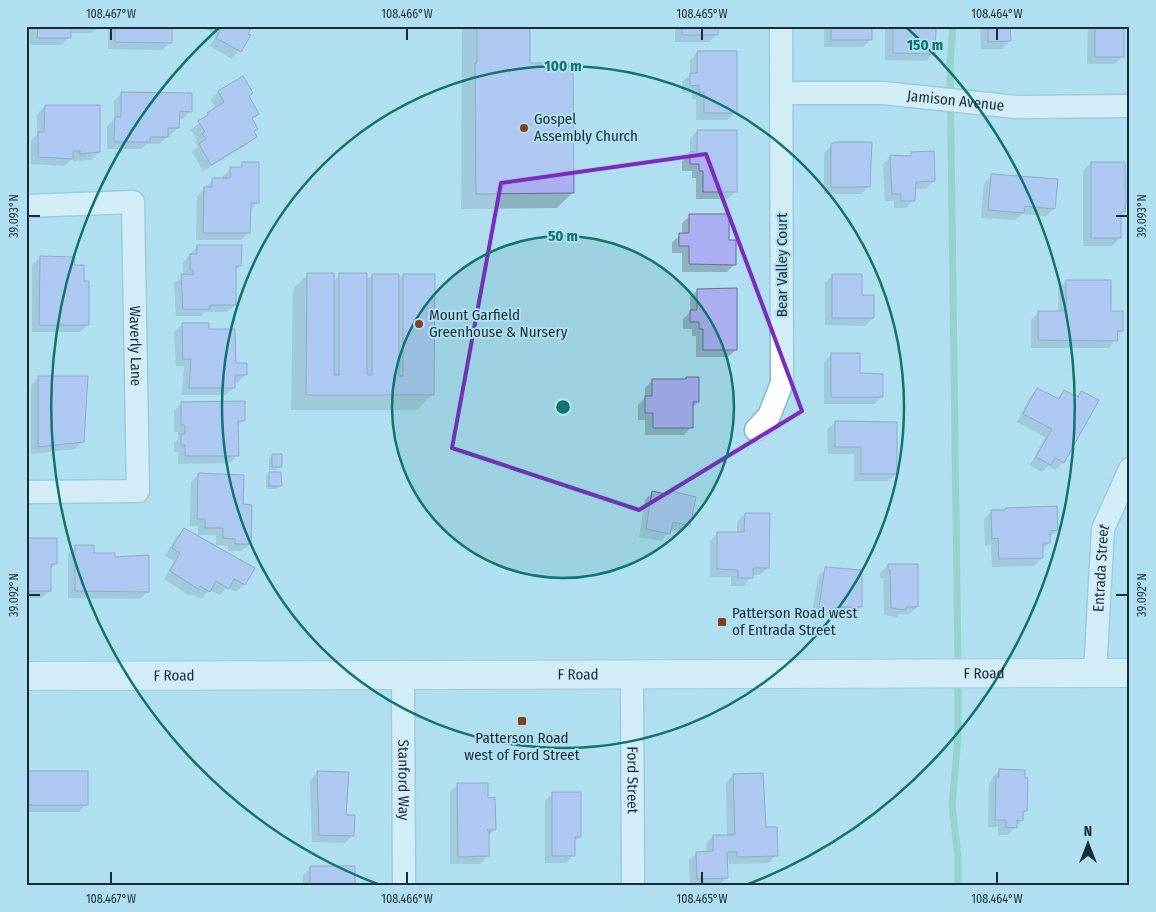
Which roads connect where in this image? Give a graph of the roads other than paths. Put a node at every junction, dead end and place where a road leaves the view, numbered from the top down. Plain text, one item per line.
1 (781, 26) edge
2 (782, 93) junction
3 (1130, 106) edge
4 (26, 206) edge
5 (756, 430) dead end
6 (1130, 468) edge
7 (26, 492) edge
8 (1095, 673) junction
9 (1130, 673) edge
10 (632, 674) junction
11 (403, 675) junction
12 (26, 676) edge
13 (404, 886) edge
14 (633, 886) edge

1 - 2 street, Bear Valley Court
2 - 3 street, Jamison Avenue
2 - 5 street, Bear Valley Court
4 - 7 street, Waverly Lane
6 - 8 street, Entrada Street
8 - 9 main road, F Road
8 - 10 main road, F Road
10 - 11 main road, F Road
10 - 14 street, Ford Street
11 - 12 main road, F Road
11 - 13 street, Stanford Way

